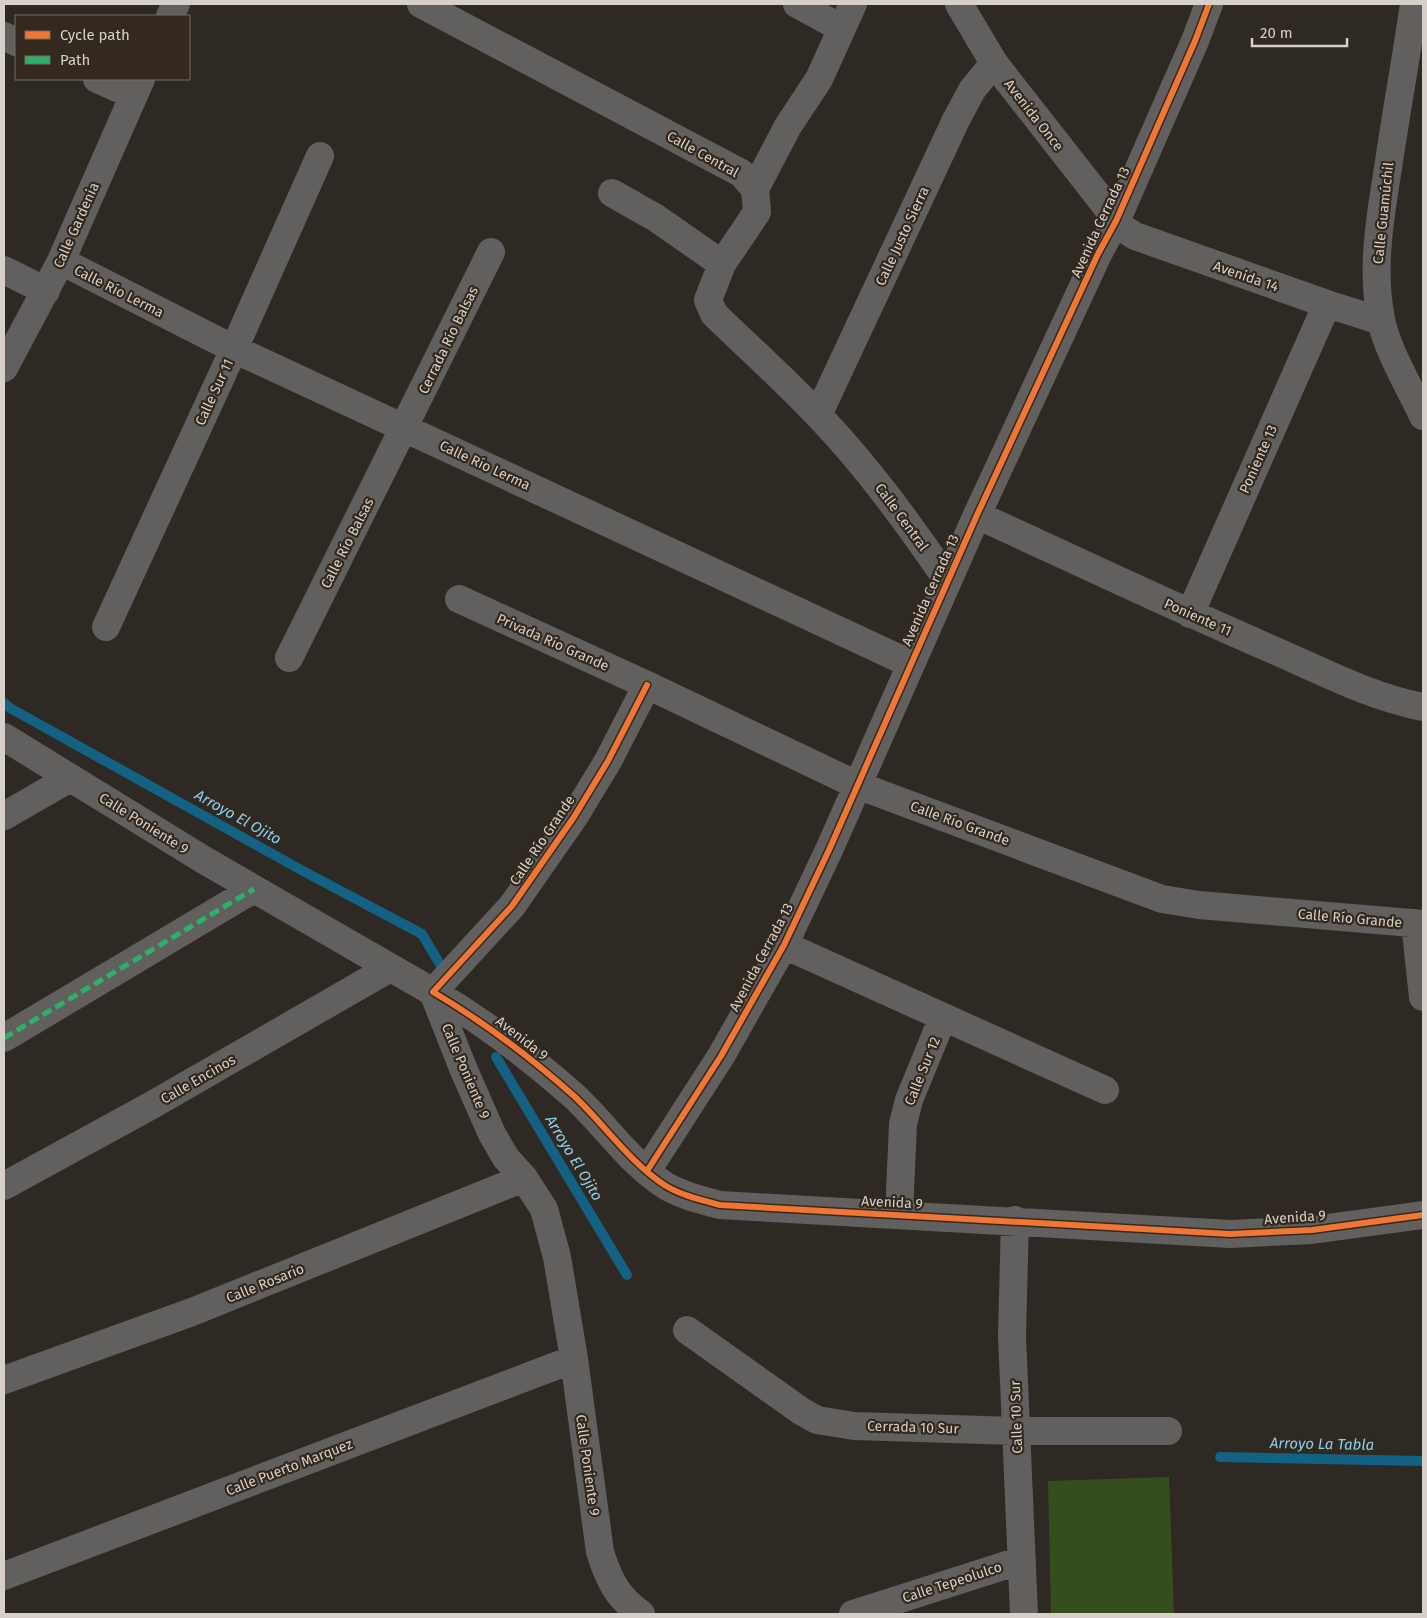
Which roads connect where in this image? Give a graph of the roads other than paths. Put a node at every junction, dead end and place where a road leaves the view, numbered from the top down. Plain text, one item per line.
1 (422, 4) edge
2 (797, 4) edge
3 (959, 4) edge
4 (1209, 4) edge
5 (1414, 4) edge
6 (847, 16) edge
7 (994, 63) junction
8 (102, 80) edge
9 (137, 87) edge
10 (320, 156) dead end
11 (755, 189) junction
12 (612, 193) dead end
13 (1116, 221) junction
14 (491, 252) dead end
15 (61, 261) junction
16 (722, 264) junction
17 (4, 270) edge
18 (46, 291) junction
19 (1326, 304) junction
20 (1381, 321) junction
21 (234, 349) junction
22 (4, 368) edge
23 (818, 415) junction
24 (1423, 416) edge
25 (405, 428) junction
26 (977, 515) junction
27 (948, 581) junction
28 (459, 599) dead end
29 (1190, 614) junction
30 (106, 627) dead end
31 (289, 658) dead end
32 (911, 664) junction
33 (647, 685) junction
34 (1423, 706) edge
35 (4, 737) edge
36 (70, 778) junction
37 (857, 785) junction
38 (4, 816) edge
39 (254, 889) junction
40 (1419, 924) edge
41 (784, 945) junction
42 (390, 968) junction
43 (433, 992) junction
44 (1423, 997) edge
45 (943, 1017) junction
46 (4, 1038) edge
47 (1106, 1090) dead end
48 (646, 1171) junction
49 (524, 1178) junction
50 (4, 1186) edge
51 (899, 1215) junction
52 (1423, 1215) edge
53 (1015, 1220) junction
54 (687, 1330) dead end
55 (574, 1359) junction
56 (4, 1380) edge
57 (1016, 1431) junction
58 (1168, 1431) dead end
59 (1022, 1560) junction
60 (4, 1576) edge
61 (641, 1614) edge
62 (853, 1614) edge
63 (1024, 1614) edge

1 - 11 street, Calle Central
2 - 6 street
3 - 7 street, Avenida Once
4 - 13 street, Avenida Cerrada 13
5 - 20 street, Calle Guamúchil
6 - 11 street
7 - 13 street, Avenida Once
7 - 23 street, Calle Justo Sierra
8 - 9 street
9 - 15 street, Calle Gardenia
10 - 21 street, Calle Sur 11
11 - 16 street, Calle Central
12 - 16 street
13 - 19 street, Avenida 14
13 - 26 street, Avenida Cerrada 13
14 - 25 street, Cerrada Río Balsas
15 - 18 street, Calle Gardenia
15 - 21 street, Calle Río Lerma
16 - 23 street, Calle Central
17 - 18 street
18 - 22 street, Calle Gardenia
19 - 20 street, Avenida 14
19 - 29 street, Poniente 13
20 - 24 street, Calle Guamúchil
21 - 25 street, Calle Río Lerma
21 - 30 street, Calle Sur 11
23 - 27 street, Calle Central
25 - 31 street, Calle Río Balsas
25 - 32 street, Calle Río Lerma
26 - 27 street, Avenida Cerrada 13
26 - 29 street, Poniente 11
27 - 32 street, Avenida Cerrada 13
28 - 33 street, Privada Río Grande
29 - 34 street, Poniente 11
32 - 37 street, Avenida Cerrada 13
33 - 37 street, Calle Río Grande
33 - 43 street, Calle Río Grande
35 - 36 street, Calle Poniente 9
36 - 38 street
36 - 39 street, Calle Poniente 9
37 - 40 street, Calle Río Grande
37 - 41 street, Avenida Cerrada 13
39 - 42 street, Calle Poniente 9
39 - 46 street
40 - 44 street
41 - 45 street
41 - 48 street, Avenida Cerrada 13
42 - 43 street, Calle Poniente 9
42 - 50 street, Calle Encinos
43 - 48 street, Avenida 9
43 - 49 street, Calle Poniente 9
45 - 47 street
45 - 51 street, Calle Sur 12
48 - 51 street, Avenida 9
49 - 55 street, Calle Poniente 9
49 - 56 street, Calle Rosario
51 - 53 street, Avenida 9
52 - 53 street, Avenida 9
53 - 57 street, Calle 10 Sur
54 - 57 street, Cerrada 10 Sur
55 - 60 street, Calle Puerto Marquez
55 - 61 street, Calle Poniente 9
57 - 58 street, Cerrada 10 Sur
57 - 59 street, Calle 10 Sur
59 - 62 street, Calle Tepeolulco
59 - 63 street, Calle 10 Sur

